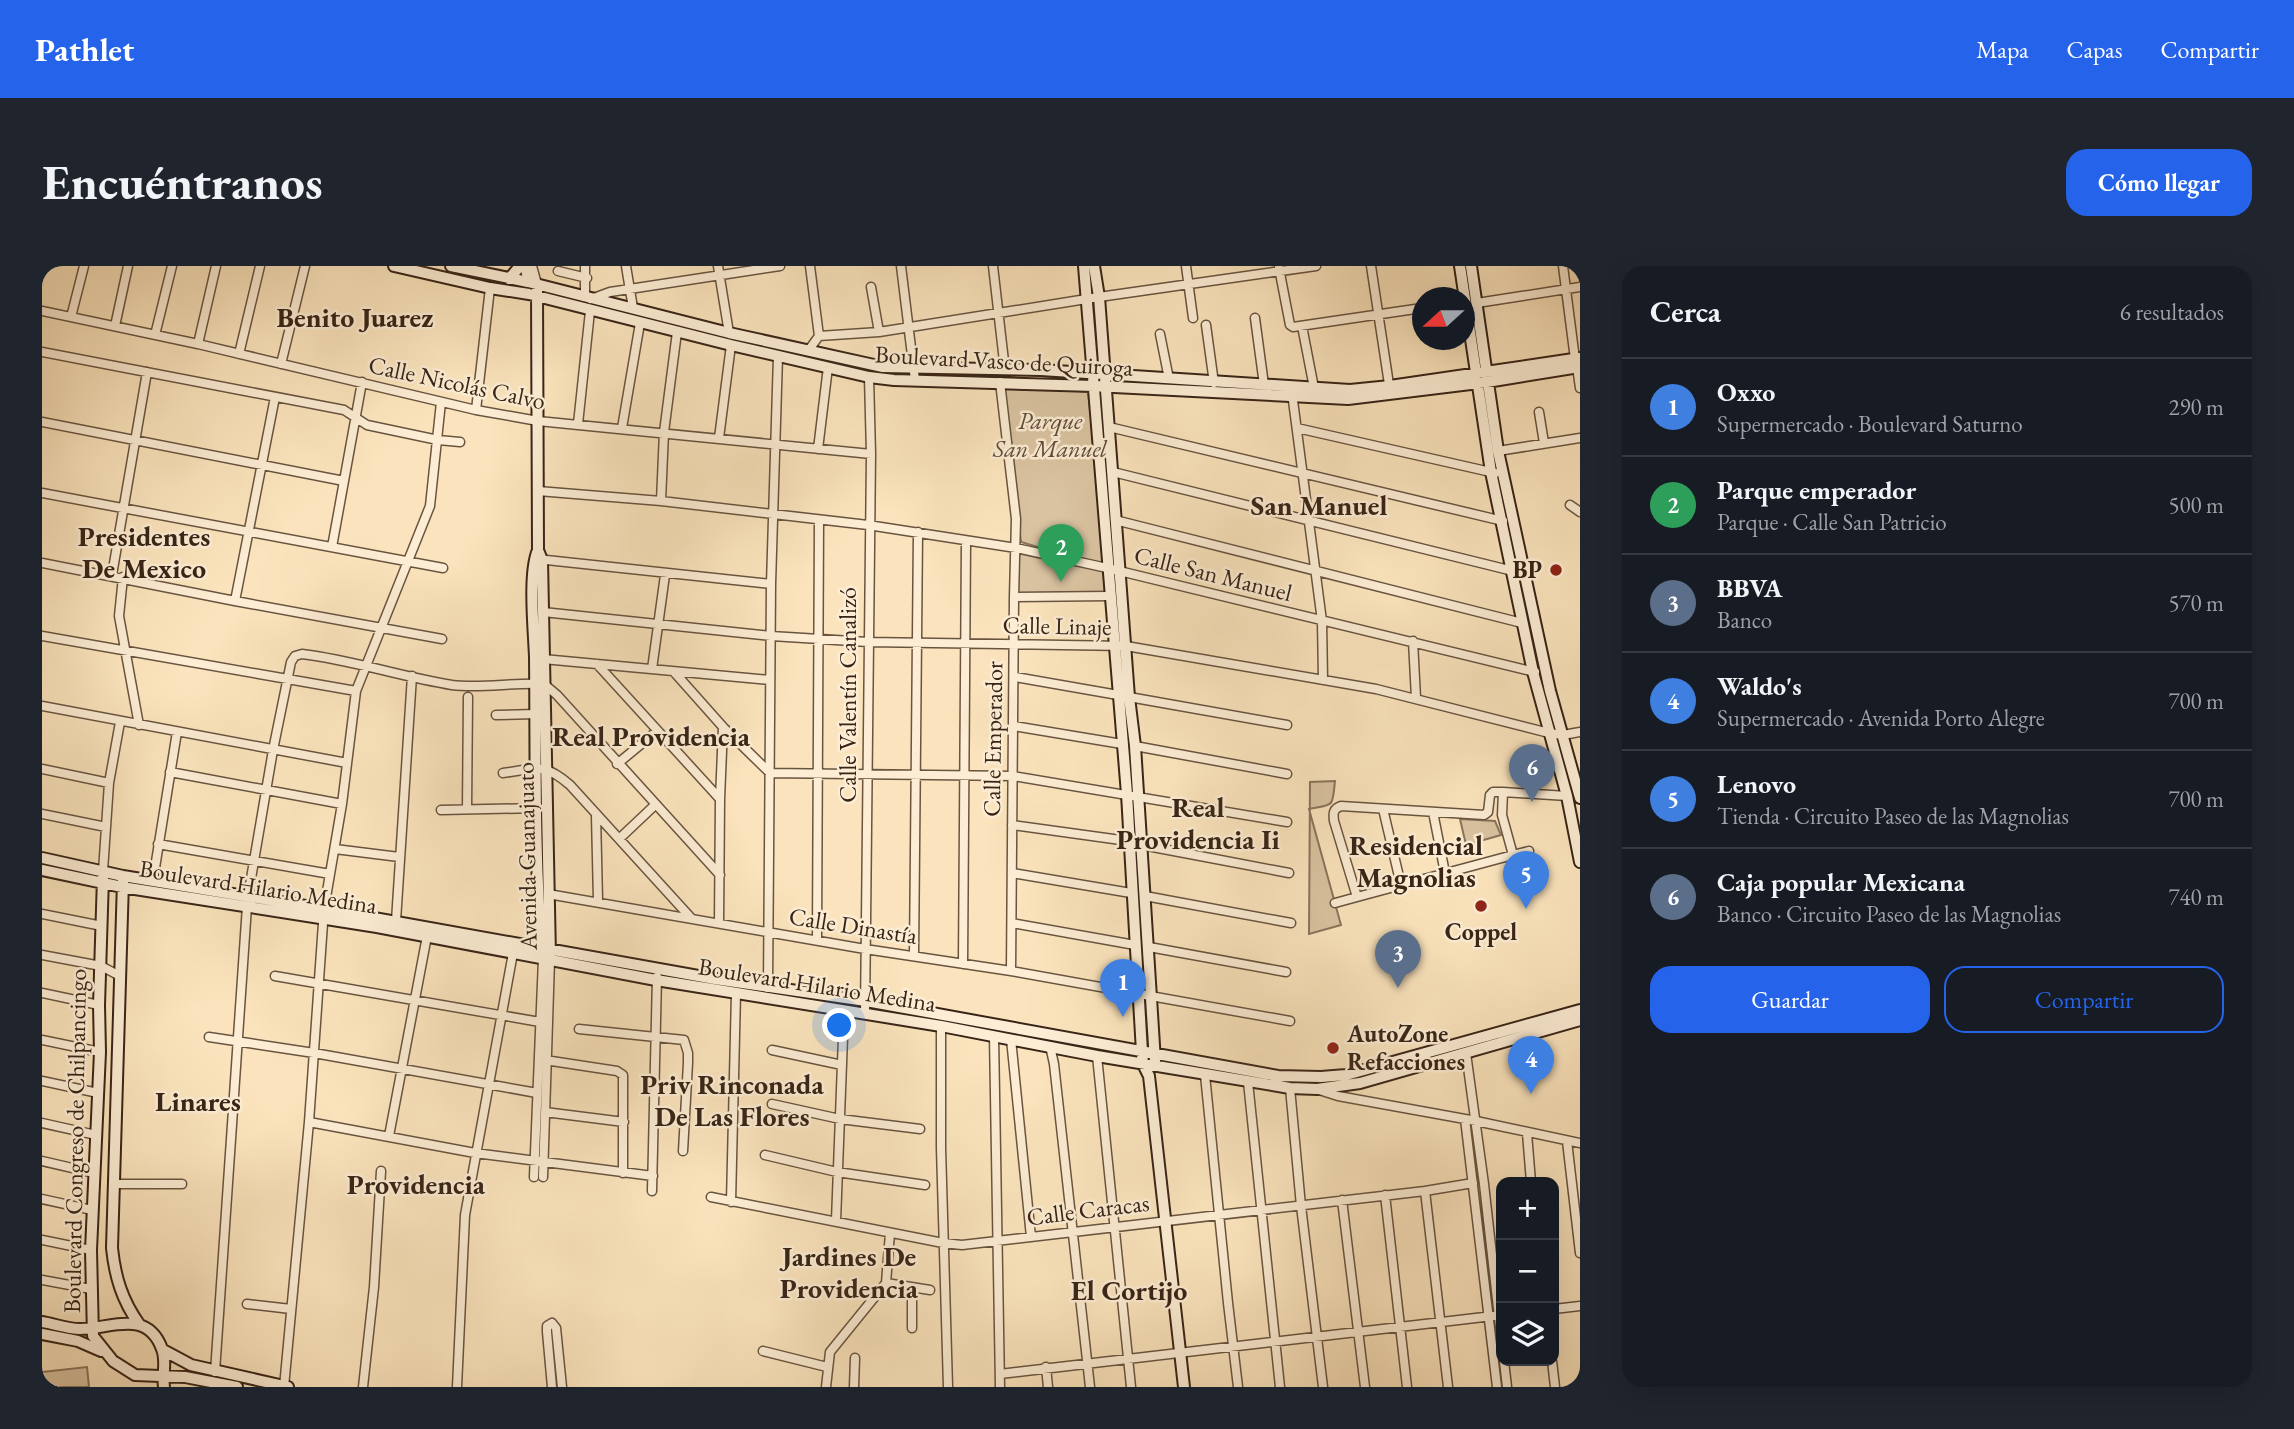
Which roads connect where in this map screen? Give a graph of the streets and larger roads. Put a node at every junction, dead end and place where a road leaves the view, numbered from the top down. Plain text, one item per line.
1 (84, 266) edge
2 (128, 266) edge
3 (172, 266) edge
4 (216, 266) edge
5 (260, 266) edge
6 (305, 266) edge
7 (394, 266) edge
8 (451, 266) edge
9 (522, 266) edge
10 (532, 266) edge
11 (585, 266) edge
12 (626, 266) edge
13 (718, 266) edge
14 (780, 266) edge
15 (810, 266) edge
16 (901, 266) edge
17 (993, 266) edge
18 (1084, 266) edge
19 (1094, 266) edge
20 (1186, 266) edge
21 (1316, 266) edge
22 (1371, 266) edge
23 (1460, 266) edge
24 (1471, 266) edge
25 (1563, 266) edge
26 (1279, 269) edge
27 (558, 271) dead end
28 (720, 276) junction
29 (587, 278) junction
30 (509, 279) junction
31 (532, 283) junction
32 (1188, 284) junction
33 (871, 287) dead end
34 (1465, 287) edge
35 (1470, 287) edge
36 (1580, 287) edge
37 (490, 288) junction
38 (629, 289) junction
39 (1566, 289) junction
40 (1093, 298) junction
41 (535, 299) junction
42 (1475, 301) edge
43 (589, 302) junction
44 (633, 309) junction
45 (1412, 310) edge
46 (42, 311) edge
47 (1000, 314) junction
48 (1377, 315) junction
49 (71, 317) junction
50 (1193, 318) dead end
51 (1255, 318) dead end
52 (640, 323) junction
53 (115, 326) junction
54 (1206, 326) dead end
55 (1302, 326) junction
56 (910, 327) junction
57 (677, 332) junction
58 (880, 332) junction
59 (1160, 334) dead end
60 (155, 335) junction
61 (819, 336) junction
62 (730, 339) junction
63 (1475, 340) edge
64 (198, 344) junction
65 (808, 351) junction
66 (42, 352) edge
67 (239, 354) junction
68 (778, 356) junction
69 (1578, 363) edge
70 (281, 364) junction
71 (828, 367) junction
72 (1006, 370) junction
73 (147, 372) junction
74 (915, 375) junction
75 (869, 377) junction
76 (1481, 378) junction
77 (1169, 379) junction
78 (1099, 380) junction
79 (362, 382) junction
80 (1000, 382) junction
81 (1214, 383) junction
82 (1264, 385) junction
83 (1314, 388) junction
84 (1580, 388) edge
85 (1390, 390) junction
86 (1292, 392) junction
87 (275, 397) junction
88 (441, 402) junction
89 (476, 410) junction
90 (1539, 412) dead end
91 (356, 419) junction
92 (538, 421) junction
93 (42, 422) edge
94 (578, 424) junction
95 (1109, 427) junction
96 (622, 428) junction
97 (1297, 428) junction
98 (664, 432) junction
99 (719, 438) junction
100 (1580, 438) edge
101 (136, 439) junction
102 (438, 440) junction
103 (460, 442) dead end
104 (1544, 443) junction
105 (774, 444) junction
106 (818, 449) junction
107 (1497, 451) junction
108 (871, 454) junction
109 (262, 465) junction
110 (1112, 472) junction
111 (1491, 472) junction
112 (1303, 473) junction
113 (1503, 474) junction
114 (344, 481) junction
115 (538, 491) junction
116 (42, 493) edge
117 (661, 501) junction
118 (1570, 505) dead end
119 (122, 508) junction
120 (1580, 512) edge
121 (772, 514) junction
122 (819, 520) junction
123 (1115, 520) junction
124 (1503, 521) junction
125 (1310, 522) junction
126 (869, 525) junction
127 (918, 532) junction
128 (249, 533) junction
129 (966, 541) junction
130 (332, 547) junction
131 (1016, 548) junction
132 (538, 556) junction
133 (407, 562) junction
134 (42, 563) edge
135 (443, 568) dead end
136 (1107, 568) junction
137 (1316, 570) junction
138 (1120, 571) junction
139 (1513, 571) junction
140 (112, 575) junction
141 (665, 575) junction
142 (123, 577) junction
143 (771, 584) junction
144 (1110, 596) junction
145 (1014, 597) junction
146 (235, 601) junction
147 (542, 612) junction
148 (1322, 621) junction
149 (658, 623) junction
150 (1522, 623) junction
151 (381, 628) junction
152 (42, 636) edge
153 (771, 636) junction
154 (442, 639) dead end
155 (818, 639) junction
156 (1413, 641) junction
157 (867, 642) junction
158 (916, 643) junction
159 (966, 643) junction
160 (1013, 644) junction
161 (1120, 646) junction
162 (125, 652) junction
163 (544, 659) junction
164 (365, 664) junction
165 (597, 664) junction
166 (652, 670) junction
167 (1546, 671) junction
168 (1533, 672) junction
169 (675, 673) junction
170 (412, 676) junction
171 (1015, 677) junction
172 (287, 680) junction
173 (770, 680) junction
174 (1323, 680) junction
175 (540, 684) junction
176 (356, 691) junction
177 (1124, 696) junction
178 (468, 697) dead end
179 (1416, 698) junction
180 (42, 706) edge
181 (536, 714) junction
182 (496, 715) dead end
183 (120, 722) junction
184 (139, 725) junction
185 (1287, 725) dead end
186 (1014, 726) junction
187 (723, 727) junction
188 (657, 731) junction
189 (177, 732) junction
190 (1580, 732) edge
191 (1549, 733) junction
192 (1563, 735) junction
193 (1122, 744) junction
194 (1135, 747) junction
195 (273, 750) junction
196 (347, 763) junction
197 (617, 764) junction
198 (541, 768) junction
199 (42, 769) edge
200 (170, 772) junction
201 (503, 773) dead end
202 (769, 773) junction
203 (818, 773) junction
204 (867, 774) junction
205 (915, 774) junction
206 (963, 774) junction
207 (1287, 774) dead end
208 (1013, 776) junction
209 (109, 783) junction
210 (266, 790) junction
211 (1503, 792) junction
212 (1127, 794) junction
213 (1567, 796) junction
214 (1139, 797) junction
215 (1580, 798) edge
216 (720, 799) junction
217 (342, 804) junction
218 (655, 805) junction
219 (541, 808) junction
220 (1383, 808) junction
221 (467, 809) junction
222 (440, 810) dead end
223 (1433, 812) junction
224 (42, 814) edge
225 (596, 815) junction
226 (1287, 822) dead end
227 (1012, 825) junction
228 (106, 827) junction
229 (620, 839) junction
230 (1128, 841) junction
231 (159, 844) junction
232 (1142, 845) junction
233 (335, 849) junction
234 (1529, 851) dead end
235 (1513, 855) junction
236 (399, 857) junction
237 (42, 858) edge
238 (253, 860) junction
239 (1580, 862) edge
240 (42, 870) edge
241 (1012, 873) junction
242 (1289, 873) dead end
243 (1445, 873) junction
244 (330, 874) junction
245 (720, 875) junction
246 (103, 876) junction
247 (153, 880) junction
248 (123, 882) junction
249 (1401, 885) junction
250 (1132, 893) junction
251 (548, 894) junction
252 (1145, 896) junction
253 (1357, 897) junction
254 (248, 901) junction
255 (598, 901) junction
256 (1335, 903) dead end
257 (324, 913) junction
258 (42, 914) edge
259 (691, 918) junction
260 (396, 921) junction
261 (719, 923) junction
262 (1012, 923) junction
263 (1291, 923) dead end
264 (102, 926) junction
265 (768, 932) junction
266 (427, 936) junction
267 (817, 940) junction
268 (1135, 944) junction
269 (1149, 947) junction
270 (865, 949) junction
271 (513, 953) junction
272 (546, 954) junction
273 (42, 955) edge
274 (914, 955) junction
275 (963, 964) junction
276 (101, 966) junction
277 (1011, 971) junction
278 (1286, 972) dead end
279 (657, 975) junction
280 (120, 976) junction
281 (275, 976) dead end
282 (319, 983) junction
283 (768, 988) junction
284 (42, 993) edge
285 (736, 993) junction
286 (1138, 994) junction
287 (1152, 997) junction
288 (416, 1001) junction
289 (866, 1001) junction
290 (99, 1005) junction
291 (845, 1011) junction
292 (865, 1014) junction
293 (503, 1015) junction
294 (1580, 1018) edge
295 (1290, 1021) dead end
296 (540, 1022) junction
297 (941, 1026) junction
298 (579, 1029) dead end
299 (993, 1036) junction
300 (209, 1037) dead end
301 (655, 1039) junction
302 (1011, 1039) junction
303 (42, 1040) edge
304 (237, 1041) junction
305 (1050, 1046) junction
306 (772, 1049) dead end
307 (100, 1052) junction
308 (314, 1053) junction
309 (1466, 1053) junction
310 (1097, 1056) junction
311 (1149, 1059) junction
312 (543, 1060) junction
313 (842, 1065) junction
314 (403, 1068) junction
315 (1205, 1075) junction
316 (42, 1081) edge
317 (1248, 1082) junction
318 (488, 1086) junction
319 (1290, 1088) junction
320 (1317, 1089) junction
321 (98, 1093) junction
322 (537, 1093) junction
323 (772, 1104) dead end
324 (545, 1112) junction
325 (840, 1119) junction
326 (1465, 1119) junction
327 (1476, 1121) junction
328 (309, 1122) junction
329 (624, 1122) junction
330 (42, 1123) edge
331 (920, 1129) dead end
332 (1527, 1133) junction
333 (96, 1135) junction
334 (389, 1136) junction
335 (1567, 1141) junction
336 (1580, 1143) edge
337 (682, 1151) dead end
338 (475, 1153) junction
339 (765, 1155) dead end
340 (42, 1161) edge
341 (539, 1162) junction
342 (113, 1166) junction
343 (94, 1167) junction
344 (381, 1171) dead end
345 (837, 1172) junction
346 (623, 1173) junction
347 (653, 1176) junction
348 (538, 1177) dead end
349 (1531, 1177) edge
350 (1473, 1183) junction
351 (113, 1184) junction
352 (182, 1184) dead end
353 (925, 1185) dead end
354 (652, 1191) dead end
355 (1425, 1191) junction
356 (1385, 1195) junction
357 (711, 1197) dead end
358 (42, 1199) edge
359 (1342, 1200) junction
360 (731, 1202) junction
361 (1301, 1206) junction
362 (92, 1210) junction
363 (1260, 1210) junction
364 (1219, 1215) junction
365 (1165, 1220) junction
366 (836, 1221) junction
367 (1113, 1226) junction
368 (1072, 1231) junction
369 (890, 1233) junction
370 (1031, 1237) junction
371 (42, 1240) edge
372 (997, 1241) junction
373 (943, 1244) junction
374 (91, 1250) junction
375 (1580, 1253) edge
376 (42, 1280) edge
377 (886, 1283) junction
378 (92, 1289) junction
379 (912, 1289) junction
380 (930, 1290) dead end
381 (1499, 1303) edge
382 (247, 1304) dead end
383 (1580, 1306) edge
384 (1559, 1308) edge
385 (291, 1309) junction
386 (1496, 1316) edge
387 (1489, 1317) junction
388 (42, 1322) edge
389 (1441, 1322) junction
390 (139, 1324) junction
391 (1400, 1326) junction
392 (92, 1328) junction
393 (912, 1328) dead end
394 (1358, 1331) junction
395 (42, 1335) edge
396 (1317, 1337) junction
397 (1274, 1342) junction
398 (1235, 1347) junction
399 (163, 1350) junction
400 (763, 1351) dead end
401 (104, 1352) junction
402 (1181, 1353) junction
403 (855, 1358) dead end
404 (1128, 1360) junction
405 (1088, 1363) junction
406 (1505, 1366) edge
407 (1553, 1366) edge
408 (827, 1367) junction
409 (1046, 1367) junction
410 (121, 1368) junction
411 (1000, 1374) junction
412 (162, 1375) junction
413 (213, 1380) edge
414 (136, 1387) edge
415 (164, 1387) edge
416 (237, 1387) edge
417 (285, 1387) edge
418 (363, 1387) edge
419 (457, 1387) edge
420 (552, 1387) edge
421 (562, 1387) edge
422 (826, 1387) edge
423 (854, 1387) edge
424 (948, 1387) edge
425 (1000, 1387) edge
426 (1048, 1387) edge
427 (1090, 1387) edge
428 (1131, 1387) edge
429 (1184, 1387) edge
430 (1238, 1387) edge
431 (1280, 1387) edge
432 (1323, 1387) edge
433 (1365, 1387) edge
434 (1407, 1387) edge
435 (1448, 1387) edge
436 (1497, 1387) edge
437 (1507, 1387) edge
438 (1555, 1387) edge

1 - 49 street
2 - 53 street
3 - 60 street
4 - 64 street
5 - 67 street
6 - 70 street
7 - 37 street, Boulevard Vasco de Quiroga
8 - 30 street, Boulevard Vasco de Quiroga
9 - 30 street
9 - 31 street, Avenida Guanajuato
10 - 31 street, Avenida Guanajuato
11 - 29 street
12 - 38 street
13 - 28 street
14 - 28 street
15 - 61 street
16 - 56 street
17 - 47 street
18 - 40 street
19 - 40 street
20 - 32 street
21 - 26 street
22 - 48 street
23 - 34 street
24 - 35 street
25 - 39 street
26 - 32 street
26 - 55 street
27 - 29 street
28 - 38 street
28 - 62 street
29 - 43 street
30 - 31 street, Boulevard Vasco de Quiroga
31 - 41 street, Avenida Guanajuato
31 - 43 street, Boulevard Vasco de Quiroga
32 - 40 street
32 - 50 street
33 - 58 street
36 - 39 street
37 - 41 street, Boulevard Vasco de Quiroga
37 - 89 street
38 - 43 street
38 - 44 street
39 - 42 street
39 - 69 street
40 - 47 street
40 - 78 street
41 - 43 street, Boulevard Vasco de Quiroga
41 - 92 street, Avenida Guanajuato
43 - 44 street, Boulevard Vasco de Quiroga
43 - 52 street, Boulevard Vasco de Quiroga
43 - 94 street
44 - 62 street, Boulevard Vasco de Quiroga
45 - 48 street
46 - 49 street, Calle Nicolás Calvo
47 - 56 street
47 - 72 street
48 - 55 street
48 - 85 street
49 - 53 street, Calle Nicolás Calvo
51 - 82 street
52 - 57 street, Boulevard Vasco de Quiroga
52 - 96 street
53 - 60 street, Calle Nicolás Calvo
54 - 81 street
55 - 83 street
56 - 58 street
56 - 74 street
57 - 62 street, Boulevard Vasco de Quiroga
57 - 98 street
58 - 61 street
59 - 77 street
60 - 64 street, Calle Nicolás Calvo
61 - 65 street
62 - 65 street, Boulevard Vasco de Quiroga
62 - 68 street, Boulevard Vasco de Quiroga
62 - 99 street
63 - 76 street
64 - 67 street, Calle Nicolás Calvo
65 - 74 street, Boulevard Vasco de Quiroga
66 - 73 street
67 - 70 street, Calle Nicolás Calvo
68 - 71 street, Boulevard Vasco de Quiroga
68 - 105 street
69 - 76 street, Boulevard Vasco de Quiroga
69 - 84 street
70 - 79 street, Calle Nicolás Calvo
71 - 75 street, Boulevard Vasco de Quiroga
71 - 106 street
72 - 74 street, Boulevard Vasco de Quiroga
72 - 78 street, Boulevard Vasco de Quiroga
73 - 87 street
73 - 101 street
74 - 75 street, Boulevard Vasco de Quiroga
74 - 80 street, Boulevard Vasco de Quiroga
75 - 108 street, Calle Valentín Canalizó
76 - 85 street, Boulevard Vasco de Quiroga
76 - 107 street
76 - 111 street
77 - 78 street, Boulevard Vasco de Quiroga
77 - 81 street, Boulevard Vasco de Quiroga
78 - 80 street, Boulevard Vasco de Quiroga
78 - 86 street, Boulevard Vasco de Quiroga
78 - 95 street
78 - 136 street
79 - 88 street, Calle Nicolás Calvo
79 - 91 street
80 - 131 street, Calle Emperador
81 - 82 street, Boulevard Vasco de Quiroga
82 - 86 street, Boulevard Vasco de Quiroga
83 - 85 street, Boulevard Vasco de Quiroga
83 - 86 street, Boulevard Vasco de Quiroga
85 - 86 street, Boulevard Vasco de Quiroga
86 - 97 street
87 - 91 street
87 - 109 street
88 - 89 street, Calle Nicolás Calvo
88 - 102 street
89 - 92 street, Calle Nicolás Calvo
90 - 104 street
91 - 102 street
91 - 114 street
92 - 94 street, Calle Nicolás Calvo
92 - 115 street, Avenida Guanajuato
93 - 101 street
94 - 96 street, Calle Nicolás Calvo
95 - 110 street
95 - 112 street
96 - 98 street, Calle Nicolás Calvo
97 - 111 street
97 - 112 street
98 - 99 street, Calle Nicolás Calvo
98 - 117 street
99 - 105 street, Calle Nicolás Calvo
100 - 104 street
101 - 109 street
101 - 119 street
102 - 103 street
102 - 133 street
104 - 107 street
105 - 106 street, Calle Nicolás Calvo
105 - 121 street
106 - 108 street, Calle Nicolás Calvo
107 - 113 street
108 - 126 street, Calle Valentín Canalizó
109 - 114 street
109 - 128 street
110 - 123 street
110 - 125 street
111 - 113 street
111 - 124 street
112 - 124 street
112 - 125 street
113 - 167 street
114 - 130 street
115 - 117 street, Calle San Manuel
115 - 132 street, Avenida Guanajuato
116 - 119 street
117 - 121 street, Calle San Manuel
118 - 120 street
119 - 128 street
119 - 140 street
121 - 122 street, Calle San Manuel
121 - 143 street
122 - 126 street, Calle San Manuel
122 - 155 street
123 - 137 street
123 - 138 street
124 - 139 street
125 - 137 street
125 - 139 street
126 - 127 street, Calle San Manuel
126 - 157 street, Calle Valentín Canalizó
127 - 129 street, Calle San Manuel
127 - 158 street
128 - 130 street
128 - 146 street
129 - 131 street, Calle San Manuel
129 - 159 street
130 - 133 street
131 - 136 street, Calle San Manuel
131 - 145 street, Calle Emperador
132 - 141 street
132 - 147 street, Avenida Guanajuato
132 - 175 street, Avenida Guanajuato
133 - 135 street
133 - 151 street
134 - 140 street
136 - 138 street, Calle San Manuel
136 - 144 street
137 - 148 street
137 - 150 street
138 - 148 street, Calle San Manuel
138 - 161 street
139 - 150 street
140 - 142 street
141 - 143 street
141 - 149 street
142 - 146 street
142 - 162 street
143 - 153 street
144 - 145 street
144 - 161 street
145 - 160 street, Calle Emperador
146 - 151 street
147 - 149 street, Calle Linaje
147 - 163 street, Avenida Guanajuato
148 - 156 street, Calle San Manuel
148 - 174 street
149 - 153 street, Calle Linaje
149 - 166 street
150 - 168 street
151 - 154 street
151 - 164 street
152 - 162 street
153 - 155 street, Calle Linaje
153 - 173 street
155 - 157 street, Calle Linaje
155 - 203 street
156 - 168 street, Calle San Manuel
156 - 179 street
157 - 158 street, Calle Linaje
157 - 204 street, Calle Valentín Canalizó
158 - 159 street, Calle Linaje
158 - 205 street
159 - 160 street, Calle Linaje
159 - 206 street
160 - 161 street, Calle Linaje
160 - 171 street, Calle Emperador
161 - 174 street, Calle Linaje
161 - 177 street
162 - 172 street
162 - 184 street
163 - 165 street
163 - 175 street, Avenida Guanajuato
164 - 170 street
164 - 172 street
164 - 176 street
165 - 166 street
165 - 188 street
166 - 169 street
167 - 168 street, Calle San Manuel
167 - 192 street
168 - 191 street
169 - 173 street
169 - 187 street
170 - 175 street
170 - 236 street
171 - 177 street
171 - 186 street, Calle Emperador
172 - 176 street
172 - 195 street
173 - 202 street
174 - 179 street, Calle Linaje
175 - 181 street, Avenida Guanajuato
175 - 197 street
175 - 198 street, Avenida Guanajuato
176 - 196 street
177 - 185 street
177 - 193 street
177 - 194 street
178 - 221 street
179 - 191 street, Calle Linaje
180 - 183 street
181 - 182 street
181 - 198 street, Avenida Guanajuato
183 - 184 street
183 - 209 street
184 - 189 street
186 - 193 street
186 - 208 street, Calle Emperador
187 - 202 street
187 - 216 street
188 - 197 street
188 - 216 street
189 - 195 street
189 - 200 street
190 - 192 street, Calle Linaje
191 - 192 street, Calle Linaje
191 - 213 street
192 - 215 street
193 - 212 street
194 - 207 street
194 - 214 street
195 - 196 street
195 - 210 street
196 - 217 street
197 - 218 street
198 - 201 street
198 - 219 street, Avenida Guanajuato
198 - 225 street
199 - 209 street
200 - 210 street
200 - 231 street
202 - 203 street
202 - 265 street
203 - 204 street
203 - 267 street
204 - 205 street
204 - 270 street, Calle Valentín Canalizó
205 - 206 street
205 - 274 street
206 - 208 street
206 - 275 street
208 - 212 street
208 - 227 street, Calle Emperador
209 - 228 street
210 - 217 street
210 - 238 street
211 - 213 street
211 - 223 street
211 - 235 street
212 - 214 street
212 - 230 street
213 - 239 street
214 - 226 street
214 - 232 street
216 - 245 street
217 - 233 street
218 - 229 street
218 - 245 street
219 - 221 street
219 - 251 street, Avenida Guanajuato
219 - 272 street, Avenida Guanajuato
220 - 223 street
220 - 249 street
220 - 253 street
221 - 222 street
223 - 243 street
224 - 228 street
225 - 229 street
225 - 255 street
227 - 230 street
227 - 241 street, Calle Emperador
228 - 246 street
229 - 259 street
230 - 250 street
231 - 238 street
231 - 247 street
232 - 242 street
232 - 252 street
233 - 236 street
233 - 244 street
234 - 235 street
235 - 243 street
236 - 260 street
237 - 246 street, Boulevard Hilario Medina
238 - 244 street
238 - 254 street
240 - 246 street, Boulevard Hilario Medina
241 - 250 street
241 - 262 street, Calle Emperador
243 - 249 street
244 - 257 street
245 - 261 street
246 - 248 street, Boulevard Hilario Medina
246 - 264 street, Boulevard Congreso de Chilpancingo
247 - 248 street, Boulevard Hilario Medina
247 - 254 street, Boulevard Hilario Medina
248 - 254 street, Boulevard Hilario Medina
248 - 280 street, Boulevard Congreso de Chilpancingo
249 - 253 street
250 - 268 street
251 - 255 street, Calle Dinastía
251 - 272 street, Avenida Guanajuato
252 - 263 street
252 - 269 street
253 - 256 street
254 - 257 street, Boulevard Hilario Medina
254 - 304 street
255 - 259 street, Calle Dinastía
257 - 260 street, Boulevard Hilario Medina
257 - 266 street, Boulevard Hilario Medina
257 - 282 street
258 - 264 street
259 - 261 street, Calle Dinastía
260 - 272 street, Boulevard Hilario Medina
261 - 265 street, Calle Dinastía
262 - 268 street
262 - 277 street, Calle Emperador
264 - 276 street, Boulevard Congreso de Chilpancingo
265 - 267 street, Calle Dinastía
265 - 283 street
266 - 271 street, Boulevard Hilario Medina
266 - 288 street
267 - 270 street, Calle Dinastía
268 - 286 street
269 - 278 street
269 - 287 street
270 - 274 street, Calle Dinastía
270 - 289 street, Calle Valentín Canalizó
271 - 272 street, Boulevard Hilario Medina
271 - 293 street
272 - 279 street, Boulevard Hilario Medina
272 - 296 street, Avenida Guanajuato
272 - 312 street, Avenida Guanajuato
273 - 276 street
274 - 275 street, Calle Dinastía
275 - 277 street, Calle Dinastía
276 - 280 street
276 - 290 street, Boulevard Congreso de Chilpancingo
277 - 286 street, Calle Dinastía
279 - 283 street, Boulevard Hilario Medina
279 - 285 street, Boulevard Hilario Medina
279 - 301 street
280 - 342 street, Boulevard Congreso de Chilpancingo
281 - 282 street
282 - 288 street
282 - 308 street
283 - 289 street, Boulevard Hilario Medina
284 - 290 street
285 - 291 street, Boulevard Hilario Medina
285 - 360 street
286 - 287 street, Calle Dinastía
286 - 311 street
287 - 295 street, Calle Dinastía
287 - 311 street
288 - 293 street
288 - 314 street
289 - 292 street, Calle Valentín Canalizó
289 - 311 street, Boulevard Hilario Medina
290 - 307 street, Boulevard Congreso de Chilpancingo
291 - 292 street, Boulevard Hilario Medina
291 - 313 street
292 - 297 street, Boulevard Hilario Medina
293 - 296 street
293 - 318 street
294 - 309 street, Boulevard Hilario Medina
294 - 311 street, Boulevard Hilario Medina
296 - 312 street, Avenida Guanajuato
297 - 299 street, Boulevard Hilario Medina
297 - 373 street
298 - 301 street
299 - 302 street, Boulevard Hilario Medina
299 - 372 street
300 - 304 street
301 - 337 street
301 - 347 street
302 - 305 street, Boulevard Hilario Medina
302 - 370 street
303 - 307 street
304 - 308 street
304 - 413 street
305 - 310 street, Boulevard Hilario Medina
305 - 368 street
306 - 313 street
307 - 321 street, Boulevard Congreso de Chilpancingo
308 - 314 street
308 - 328 street
309 - 320 street, Boulevard Hilario Medina
309 - 327 street
310 - 311 street, Boulevard Hilario Medina
310 - 367 street
311 - 315 street, Boulevard Hilario Medina
311 - 365 street
312 - 322 street, Avenida Guanajuato
312 - 324 street, Avenida Guanajuato
312 - 329 street
313 - 325 street
314 - 318 street
314 - 334 street
315 - 317 street, Boulevard Hilario Medina
315 - 364 street
316 - 321 street
317 - 319 street, Boulevard Hilario Medina
317 - 363 street
318 - 322 street
318 - 338 street
319 - 320 street, Boulevard Hilario Medina
319 - 361 street
320 - 326 street
321 - 333 street, Boulevard Congreso de Chilpancingo
322 - 341 street, Avenida Guanajuato
323 - 325 street
324 - 329 street
324 - 341 street, Avenida Guanajuato
325 - 331 street
325 - 345 street
326 - 327 street
326 - 350 street
327 - 332 street
327 - 381 street
328 - 334 street
328 - 385 street
329 - 346 street
330 - 333 street
332 - 335 street
332 - 349 street
333 - 343 street, Boulevard Congreso de Chilpancingo
334 - 338 street
335 - 336 street
335 - 375 street
338 - 341 street
338 - 419 street
339 - 345 street
340 - 343 street
341 - 346 street
341 - 348 street
342 - 343 street
342 - 351 street, Boulevard Congreso de Chilpancingo
343 - 362 street, Boulevard Congreso de Chilpancingo
344 - 418 street
345 - 353 street
345 - 366 street
346 - 347 street
347 - 354 street
350 - 355 street, Calle Caracas
350 - 387 street
351 - 352 street
351 - 390 street, Boulevard Congreso de Chilpancingo
355 - 356 street, Calle Caracas
355 - 389 street
356 - 359 street, Calle Caracas
356 - 391 street
357 - 360 street, Calle Caracas
358 - 362 street
359 - 361 street, Calle Caracas
359 - 394 street
360 - 366 street, Calle Caracas
361 - 363 street, Calle Caracas
361 - 396 street
362 - 374 street, Boulevard Congreso de Chilpancingo
363 - 364 street, Calle Caracas
363 - 397 street
364 - 365 street, Calle Caracas
364 - 398 street
365 - 367 street, Calle Caracas
365 - 402 street
366 - 369 street, Calle Caracas
367 - 368 street, Calle Caracas
367 - 404 street
368 - 370 street, Calle Caracas
368 - 405 street
369 - 373 street, Calle Caracas
369 - 377 street
370 - 372 street, Calle Caracas
371 - 374 street
372 - 373 street, Calle Caracas
372 - 411 street
373 - 424 street
374 - 378 street, Boulevard Congreso de Chilpancingo
376 - 378 street
377 - 379 street
377 - 408 street
378 - 392 street, Boulevard Congreso de Chilpancingo
379 - 380 street
379 - 393 street
382 - 385 street
383 - 384 street
385 - 417 street
386 - 387 street
387 - 389 street
387 - 436 street
388 - 392 street
389 - 391 street
389 - 435 street
390 - 392 street
390 - 399 street, Boulevard Congreso de Chilpancingo
391 - 394 street
391 - 434 street
392 - 401 street
394 - 396 street
394 - 433 street
395 - 401 street
396 - 397 street
396 - 432 street
397 - 398 street
397 - 431 street
398 - 402 street
398 - 430 street
399 - 412 street
399 - 413 street
400 - 408 street
401 - 410 street
402 - 404 street
402 - 429 street
403 - 423 street
404 - 405 street
404 - 428 street
405 - 409 street
405 - 427 street
406 - 437 street
407 - 438 street
408 - 422 street
409 - 411 street
409 - 426 street
410 - 412 street
410 - 414 street
411 - 425 street
412 - 413 street
412 - 415 street
413 - 416 street
413 - 417 street
420 - 421 street

